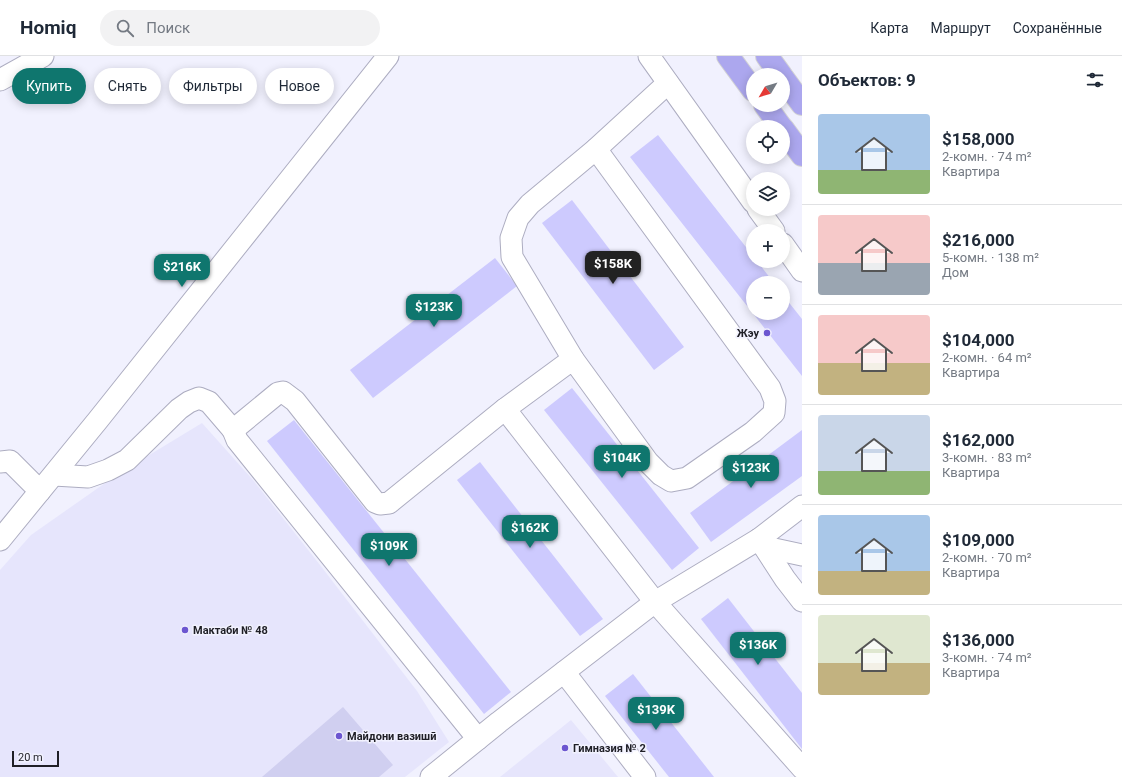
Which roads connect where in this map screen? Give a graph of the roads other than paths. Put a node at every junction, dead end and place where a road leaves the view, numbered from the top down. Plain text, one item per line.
1 (43, 56) edge
2 (388, 56) edge
3 (649, 56) edge
4 (728, 56) edge
5 (767, 56) edge
6 (776, 68) edge
7 (0, 80) edge
8 (746, 80) edge
9 (668, 83) junction
10 (790, 88) edge
11 (802, 104) edge
12 (769, 112) edge
13 (776, 120) edge
14 (790, 139) edge
15 (596, 149) junction
16 (802, 155) edge
17 (746, 192) edge
18 (790, 254) edge
19 (802, 271) edge
20 (573, 360) junction
21 (506, 409) junction
22 (233, 430) junction
23 (0, 462) edge
24 (54, 475) junction
25 (40, 491) junction
26 (802, 506) edge
27 (0, 540) edge
28 (762, 543) junction
29 (802, 555) edge
30 (802, 601) edge
31 (655, 602) junction
32 (564, 672) junction
33 (478, 739) junction
34 (802, 768) edge
35 (431, 777) edge
36 (645, 777) edge

1 - 7 street
2 - 24 street
3 - 9 street
4 - 8 highway
5 - 6 highway
9 - 15 street
9 - 17 street
10 - 11 highway
12 - 13 highway
14 - 16 highway
15 - 20 street
15 - 20 street
18 - 19 street
20 - 21 street
21 - 22 street
21 - 31 street
22 - 24 street
22 - 33 street
23 - 25 street
24 - 25 street
25 - 27 street
26 - 28 street
28 - 29 street
28 - 30 street
28 - 31 street
31 - 32 street
31 - 34 street
32 - 33 street
32 - 36 street
33 - 35 street

